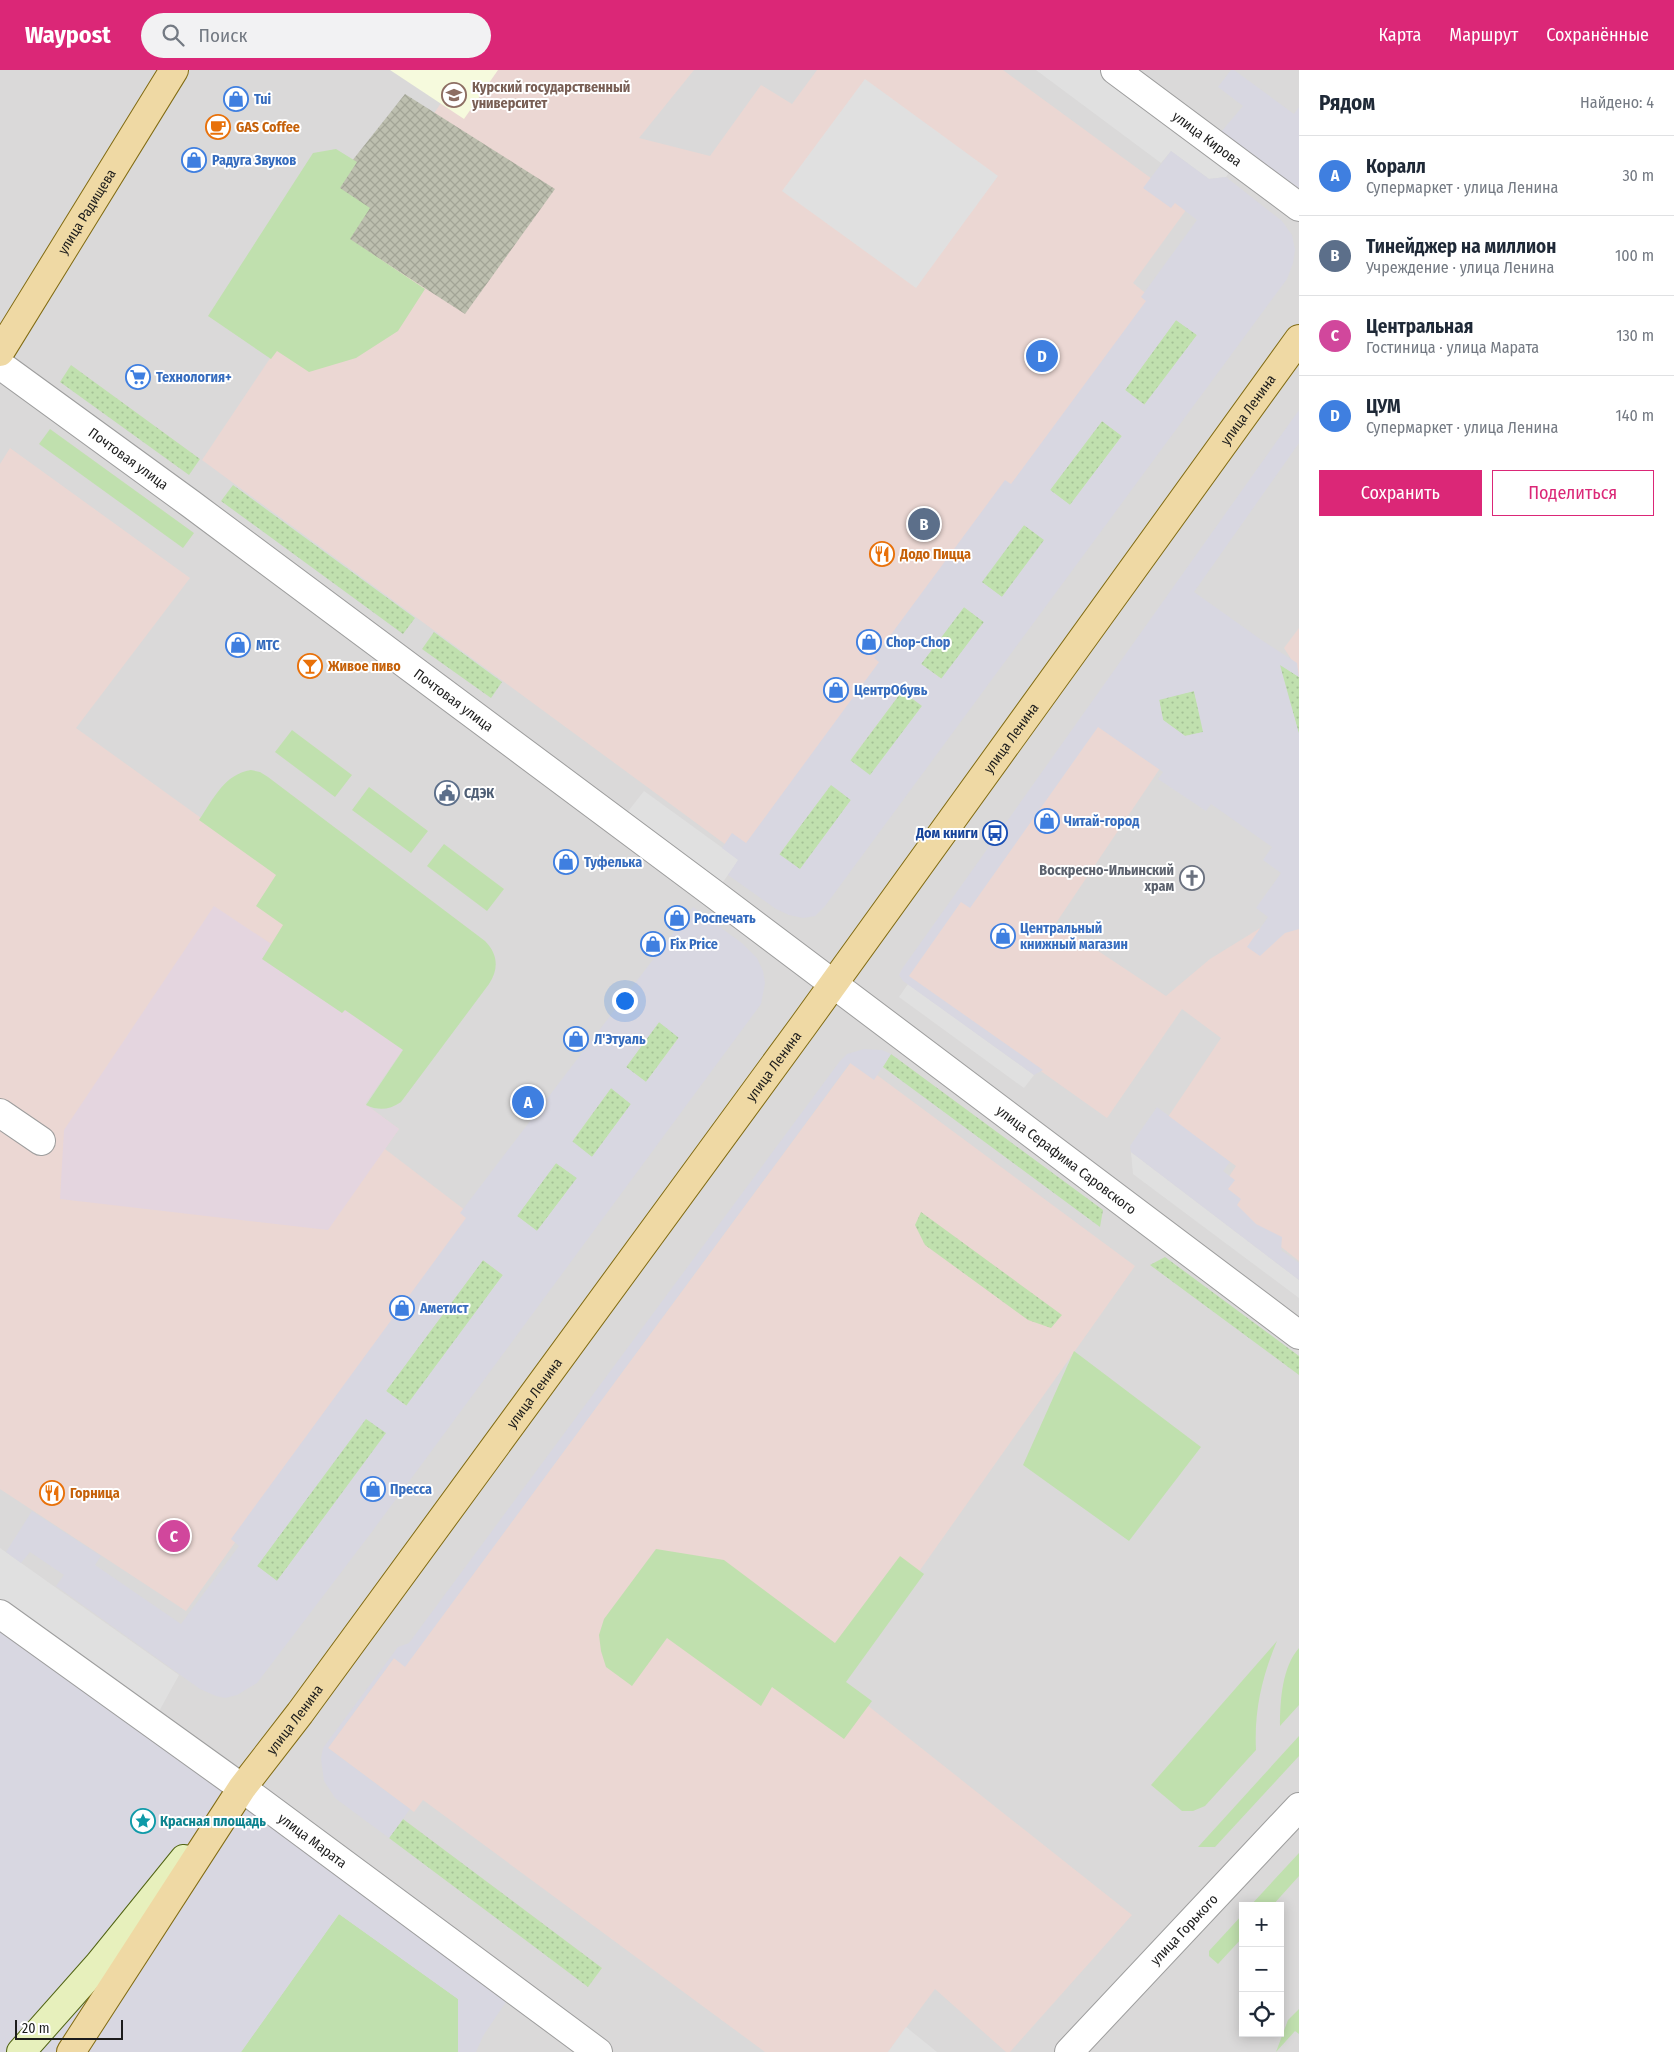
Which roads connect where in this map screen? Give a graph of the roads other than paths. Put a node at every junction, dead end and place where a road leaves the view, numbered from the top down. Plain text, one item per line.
1 (174, 70) edge
2 (1115, 70) edge
3 (1299, 207) edge
4 (1299, 339) edge
5 (0, 352) edge
6 (0, 365) edge
7 (833, 984) junction
8 (0, 1113) edge
9 (41, 1141) dead end
10 (1299, 1335) edge
11 (0, 1614) edge
12 (242, 1788) junction
13 (1299, 1807) edge
14 (21, 2052) edge
15 (71, 2052) edge
16 (598, 2052) edge
17 (1069, 2052) edge

1 - 5 main road, улица Радищева
2 - 3 street, улица Кирова
4 - 7 main road, улица Ленина
6 - 7 street, Почтовая улица
7 - 10 street, улица Серафима Саровского
7 - 12 main road, улица Ленина
8 - 9 street
11 - 12 street, улица Марата
12 - 14 main road
12 - 15 main road
12 - 16 street, улица Марата
13 - 17 street, улица Горького

